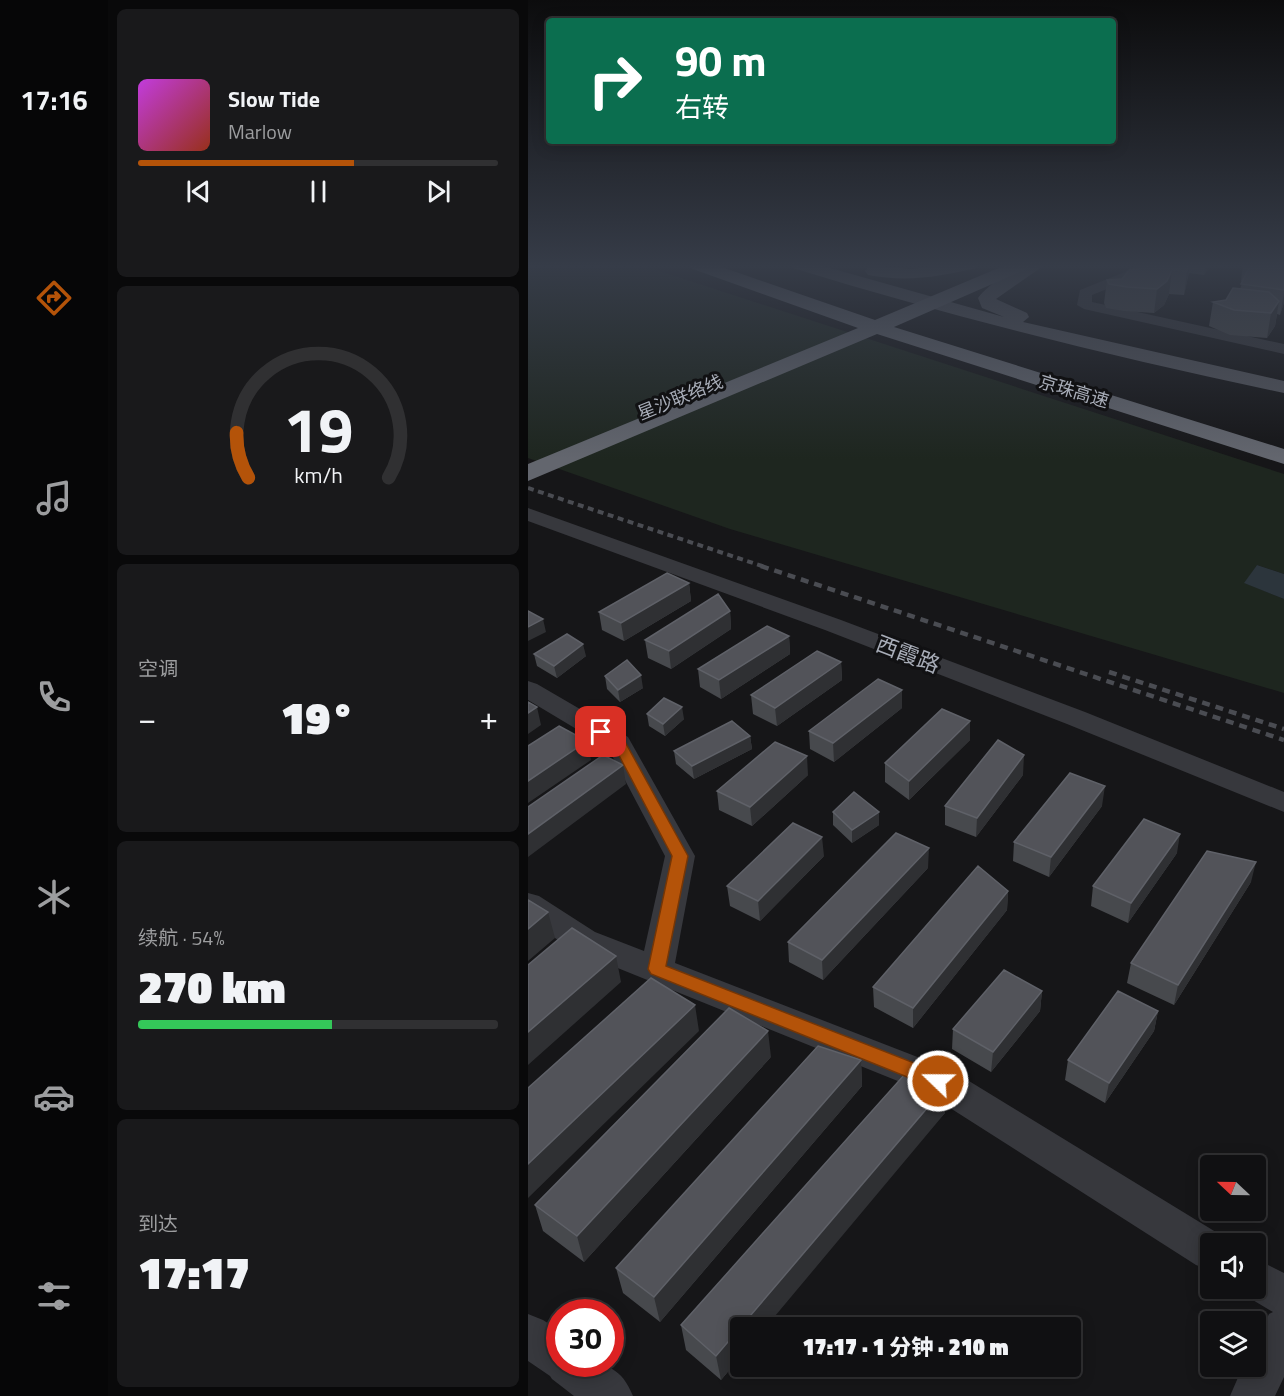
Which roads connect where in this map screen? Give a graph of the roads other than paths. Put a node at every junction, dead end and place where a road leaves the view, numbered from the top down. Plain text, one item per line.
1 (841, 329) edge
2 (872, 329) edge
3 (895, 329) edge
4 (1039, 329) edge
5 (1075, 329) edge
6 (1194, 329) edge
7 (923, 339) junction
8 (1284, 349) edge
9 (1284, 375) edge
10 (1081, 381) junction
11 (1284, 385) edge
12 (1284, 439) edge
13 (1284, 445) edge
14 (1284, 457) edge
15 (528, 459) edge
16 (528, 473) edge
17 (528, 514) edge
18 (528, 689) edge
19 (1284, 803) edge
20 (528, 904) edge
21 (657, 969) junction
22 (1200, 1245) edge
23 (1266, 1285) edge
24 (1284, 1296) edge
25 (1284, 1329) edge
26 (528, 1335) edge
27 (546, 1348) edge
28 (585, 1377) edge
29 (611, 1396) edge
30 (1252, 1396) edge

1 - 15 highway, 星沙联络线
2 - 16 highway
3 - 7 highway, 京珠高速
4 - 11 main road
5 - 9 main road
6 - 8 street
7 - 10 highway, 京珠高速
7 - 14 highway, 京珠高速
10 - 12 highway
10 - 13 highway, 京珠高速
17 - 19 street, 西霞路
18 - 21 street
20 - 21 street
21 - 22 street
23 - 24 street
25 - 30 street
26 - 27 street
28 - 29 street

